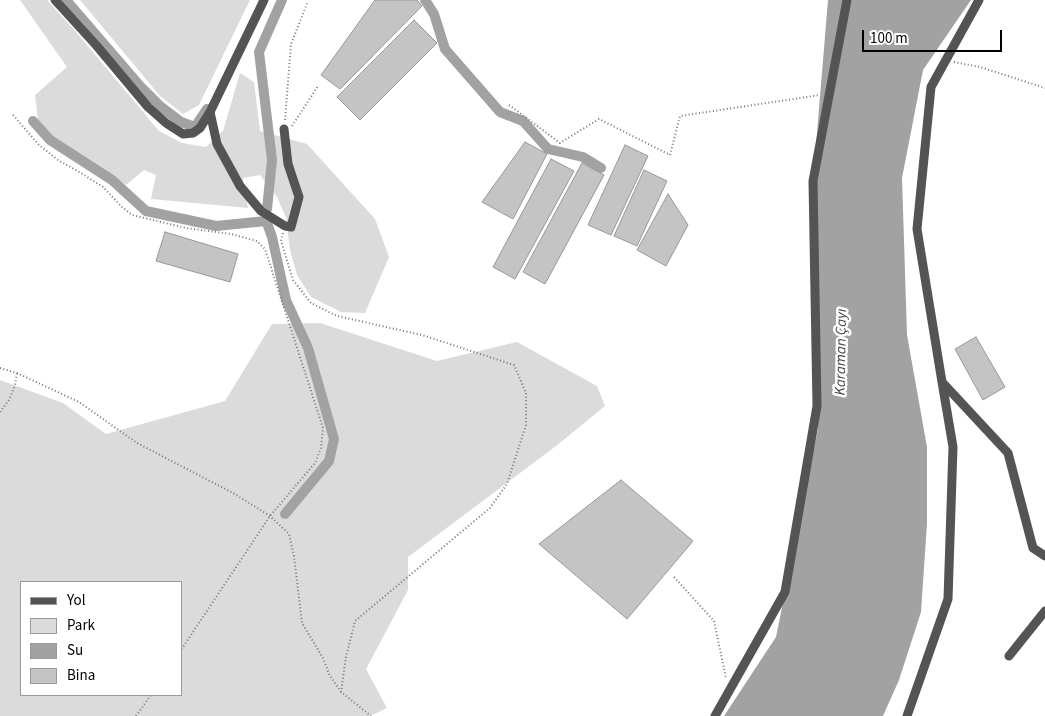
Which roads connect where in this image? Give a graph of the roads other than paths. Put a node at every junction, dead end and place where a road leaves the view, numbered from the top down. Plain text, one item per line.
1 (56, 0) edge
2 (264, 0) edge
3 (847, 0) edge
4 (979, 0) edge
5 (210, 112) junction
6 (288, 128) road end
7 (942, 382) junction
8 (1045, 556) edge
9 (1045, 611) edge
10 (1009, 656) dead end
11 (715, 716) edge
12 (907, 716) edge

1 - 5 street
2 - 5 street
3 - 11 street
4 - 7 street
5 - 6 street
7 - 8 street
7 - 12 street
9 - 10 street

